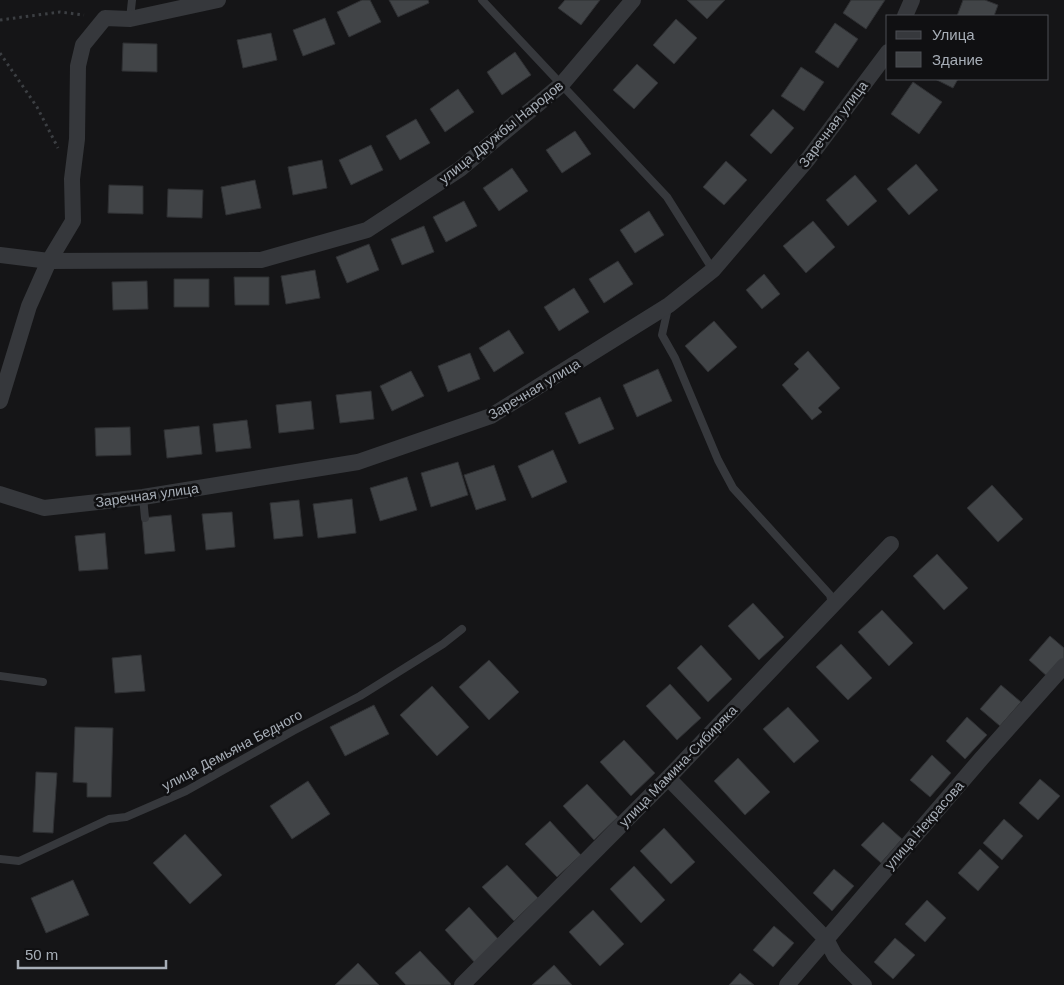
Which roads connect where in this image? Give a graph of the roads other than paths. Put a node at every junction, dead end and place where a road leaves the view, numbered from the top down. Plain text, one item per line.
1 (132, 0) edge
2 (218, 0) edge
3 (482, 0) edge
4 (633, 0) edge
5 (912, 0) edge
6 (905, 15) edge
7 (130, 19) junction
8 (886, 55) edge
9 (562, 84) junction
10 (0, 255) edge
11 (50, 261) junction
12 (713, 270) junction
13 (669, 305) junction
14 (0, 401) edge
15 (0, 494) edge
16 (143, 497) junction
17 (145, 518) dead end
18 (891, 544) dead end
19 (832, 604) junction
20 (462, 629) dead end
21 (1064, 666) edge
22 (0, 676) edge
23 (43, 682) dead end
24 (668, 778) junction
25 (0, 859) edge
26 (826, 939) junction
27 (462, 985) edge
28 (787, 985) edge
29 (864, 985) edge

1 - 7 lane
2 - 7 street
3 - 9 lane
4 - 9 street, улица Дружбы Народов
5 - 6 street
7 - 11 street
8 - 12 street, Заречная улица
9 - 11 street, улица Дружбы Народов
9 - 12 lane
10 - 11 street, улица Дружбы Народов
11 - 14 street
12 - 13 street, Заречная улица
13 - 16 street, Заречная улица
13 - 19 lane
15 - 16 street, Заречная улица
16 - 17 lane
18 - 19 street, улица Мамина-Сибиряка
19 - 24 street, улица Мамина-Сибиряка
20 - 25 lane, улица Демьяна Бедного
21 - 26 street, улица Некрасова
22 - 23 lane
24 - 26 street
24 - 27 street, улица Мамина-Сибиряка
26 - 28 street, улица Некрасова
26 - 29 street

